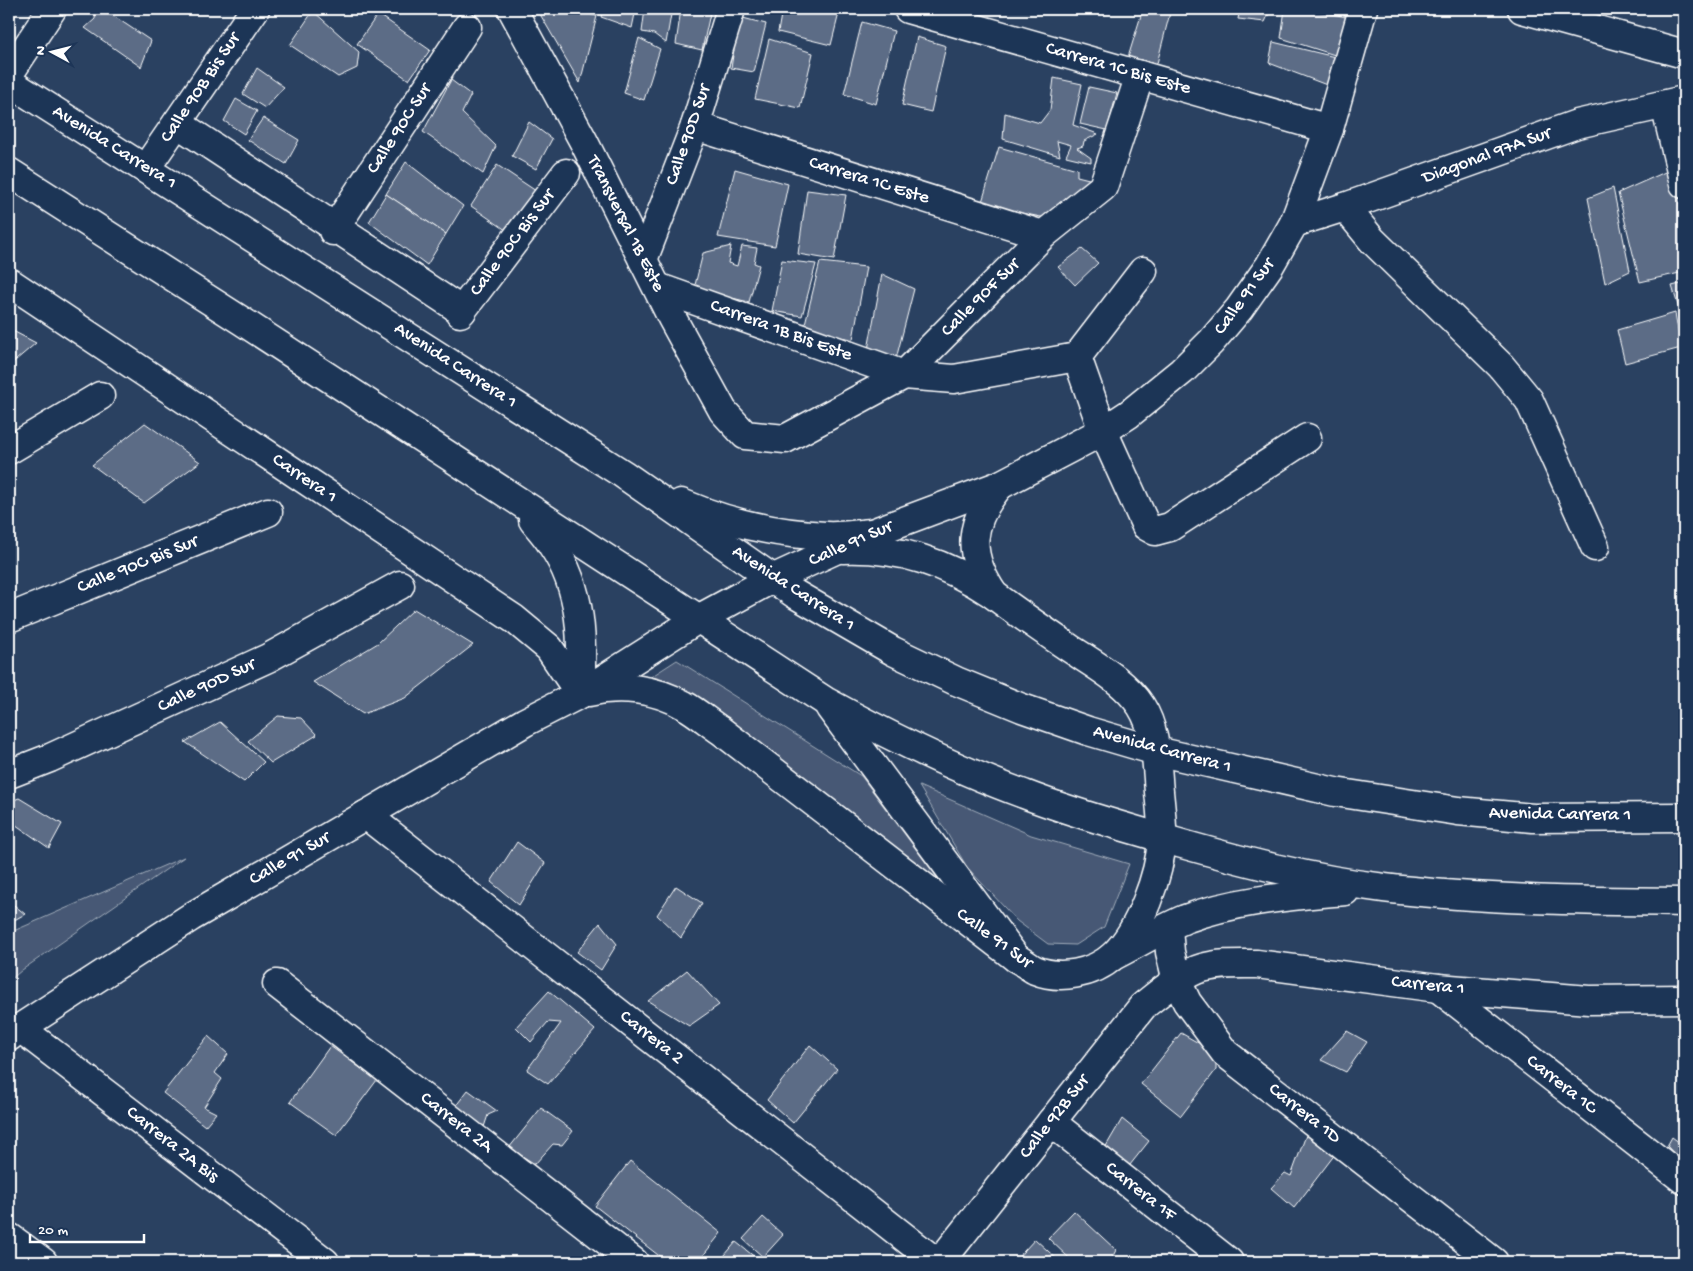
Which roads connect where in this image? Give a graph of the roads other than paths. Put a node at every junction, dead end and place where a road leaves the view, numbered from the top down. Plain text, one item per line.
1 (52, 9) edge
2 (255, 9) edge
3 (512, 9) edge
4 (731, 9) edge
5 (908, 9) edge
6 (1363, 9) edge
7 (1522, 9) edge
8 (467, 27) dead end
9 (1684, 54) edge
10 (9, 74) edge
11 (1140, 75) junction
12 (9, 82) edge
13 (1674, 102) edge
14 (177, 123) junction
15 (695, 126) junction
16 (1329, 129) junction
17 (146, 168) junction
18 (9, 172) edge
19 (566, 173) dead end
20 (1684, 184) edge
21 (1345, 207) junction
22 (1294, 223) junction
23 (334, 229) junction
24 (1043, 236) junction
25 (643, 260) junction
26 (1143, 271) dead end
27 (9, 282) edge
28 (657, 287) junction
29 (1077, 356) junction
30 (904, 375) junction
31 (100, 396) dead end
32 (1103, 431) junction
33 (745, 435) joint
34 (1307, 438) dead end
35 (9, 450) edge
36 (623, 474) junction
37 (1000, 485) junction
38 (500, 491) junction
39 (268, 512) dead end
40 (872, 533) junction
41 (1595, 547) dead end
42 (834, 549) junction
43 (772, 579) junction
44 (400, 585) dead end
45 (994, 595) junction
46 (9, 618) edge
47 (698, 620) junction
48 (580, 694) junction
49 (825, 701) junction
50 (1156, 751) junction
51 (9, 774) edge
52 (366, 814) junction
53 (1684, 817) edge
54 (1162, 838) junction
55 (1384, 888) junction
56 (1684, 902) edge
57 (1168, 928) junction
58 (1113, 956) junction
59 (1016, 958) junction
60 (1177, 980) junction
61 (277, 984) dead end
62 (1438, 988) junction
63 (1684, 999) edge
64 (14, 1032) edge
65 (1051, 1122) junction
66 (1684, 1180) edge
67 (9, 1237) edge
68 (42, 1262) edge
69 (325, 1262) edge
70 (634, 1262) edge
71 (936, 1262) edge
72 (940, 1262) edge
73 (1229, 1262) edge
74 (1494, 1262) edge

1 - 10 main road
2 - 14 main road, Calle 90B Bis Sur
3 - 25 main road, Transversal 1B Este
4 - 15 main road, Calle 90D Sur
5 - 11 main road, Carrera 1C Bis Este
6 - 16 main road, Calle 91 Sur
7 - 9 main road
8 - 23 main road, Calle 90C Sur
11 - 16 main road, Carrera 1C Bis Este
11 - 24 main road, Calle 90F Sur
12 - 17 main road, Avenida Carrera 1
13 - 20 main road
13 - 21 main road, Diagonal 97A Sur
14 - 17 main road, Calle 90B Bis Sur
14 - 23 main road
15 - 24 main road, Carrera 1C Este
15 - 25 main road, Calle 90D Sur
16 - 22 main road, Calle 91 Sur
17 - 36 main road, Avenida Carrera 1
18 - 38 main road
19 - 23 main road, Calle 90C Bis Sur
21 - 22 main road, Diagonal 97A Sur
21 - 41 main road
22 - 32 main road, Calle 91 Sur
24 - 30 main road, Calle 90F Sur
25 - 28 main road, Transversal 1B Este
26 - 29 main road
27 - 48 main road, Carrera 1
28 - 30 main road, Carrera 1B Bis Este
28 - 33 main road, Transversal 1B Este
29 - 30 main road, Carrera 1B Bis Este
29 - 32 main road
30 - 33 main road, Calle 90F Sur
31 - 35 main road
32 - 34 main road
32 - 37 main road, Calle 91 Sur
36 - 40 main road
36 - 43 main road, Avenida Carrera 1
37 - 40 main road, Calle 91 Sur
37 - 45 main road, Calle 91 Sur
38 - 47 main road
38 - 48 main road
39 - 46 main road, Calle 90C Bis Sur
40 - 42 main road, Calle 91 Sur
42 - 43 main road, Calle 91 Sur
42 - 45 main road
43 - 47 main road, Calle 91 Sur
43 - 50 main road, Avenida Carrera 1
44 - 51 main road, Calle 90D Sur
45 - 50 main road, Calle 91 Sur
47 - 48 main road, Calle 91 Sur
47 - 49 main road
48 - 52 main road, Calle 91 Sur
48 - 59 main road, Calle 91 Sur
49 - 54 main road
49 - 59 main road
50 - 53 main road, Avenida Carrera 1
50 - 54 main road, Calle 91 Sur
52 - 64 main road, Calle 91 Sur
52 - 71 main road, Carrera 2
54 - 55 main road
54 - 58 main road, Calle 91 Sur
55 - 56 main road
55 - 57 main road
57 - 58 main road
57 - 60 main road, Carrera 1D
58 - 59 main road, Calle 91 Sur
60 - 62 main road, Carrera 1
60 - 65 main road, Calle 92B Sur
60 - 74 main road, Carrera 1D
61 - 70 main road, Carrera 2A
62 - 63 main road, Carrera 1
62 - 66 main road, Carrera 1C
64 - 69 main road, Carrera 2A Bis
65 - 72 main road, Calle 92B Sur
65 - 73 main road, Carrera 1F
67 - 68 main road

